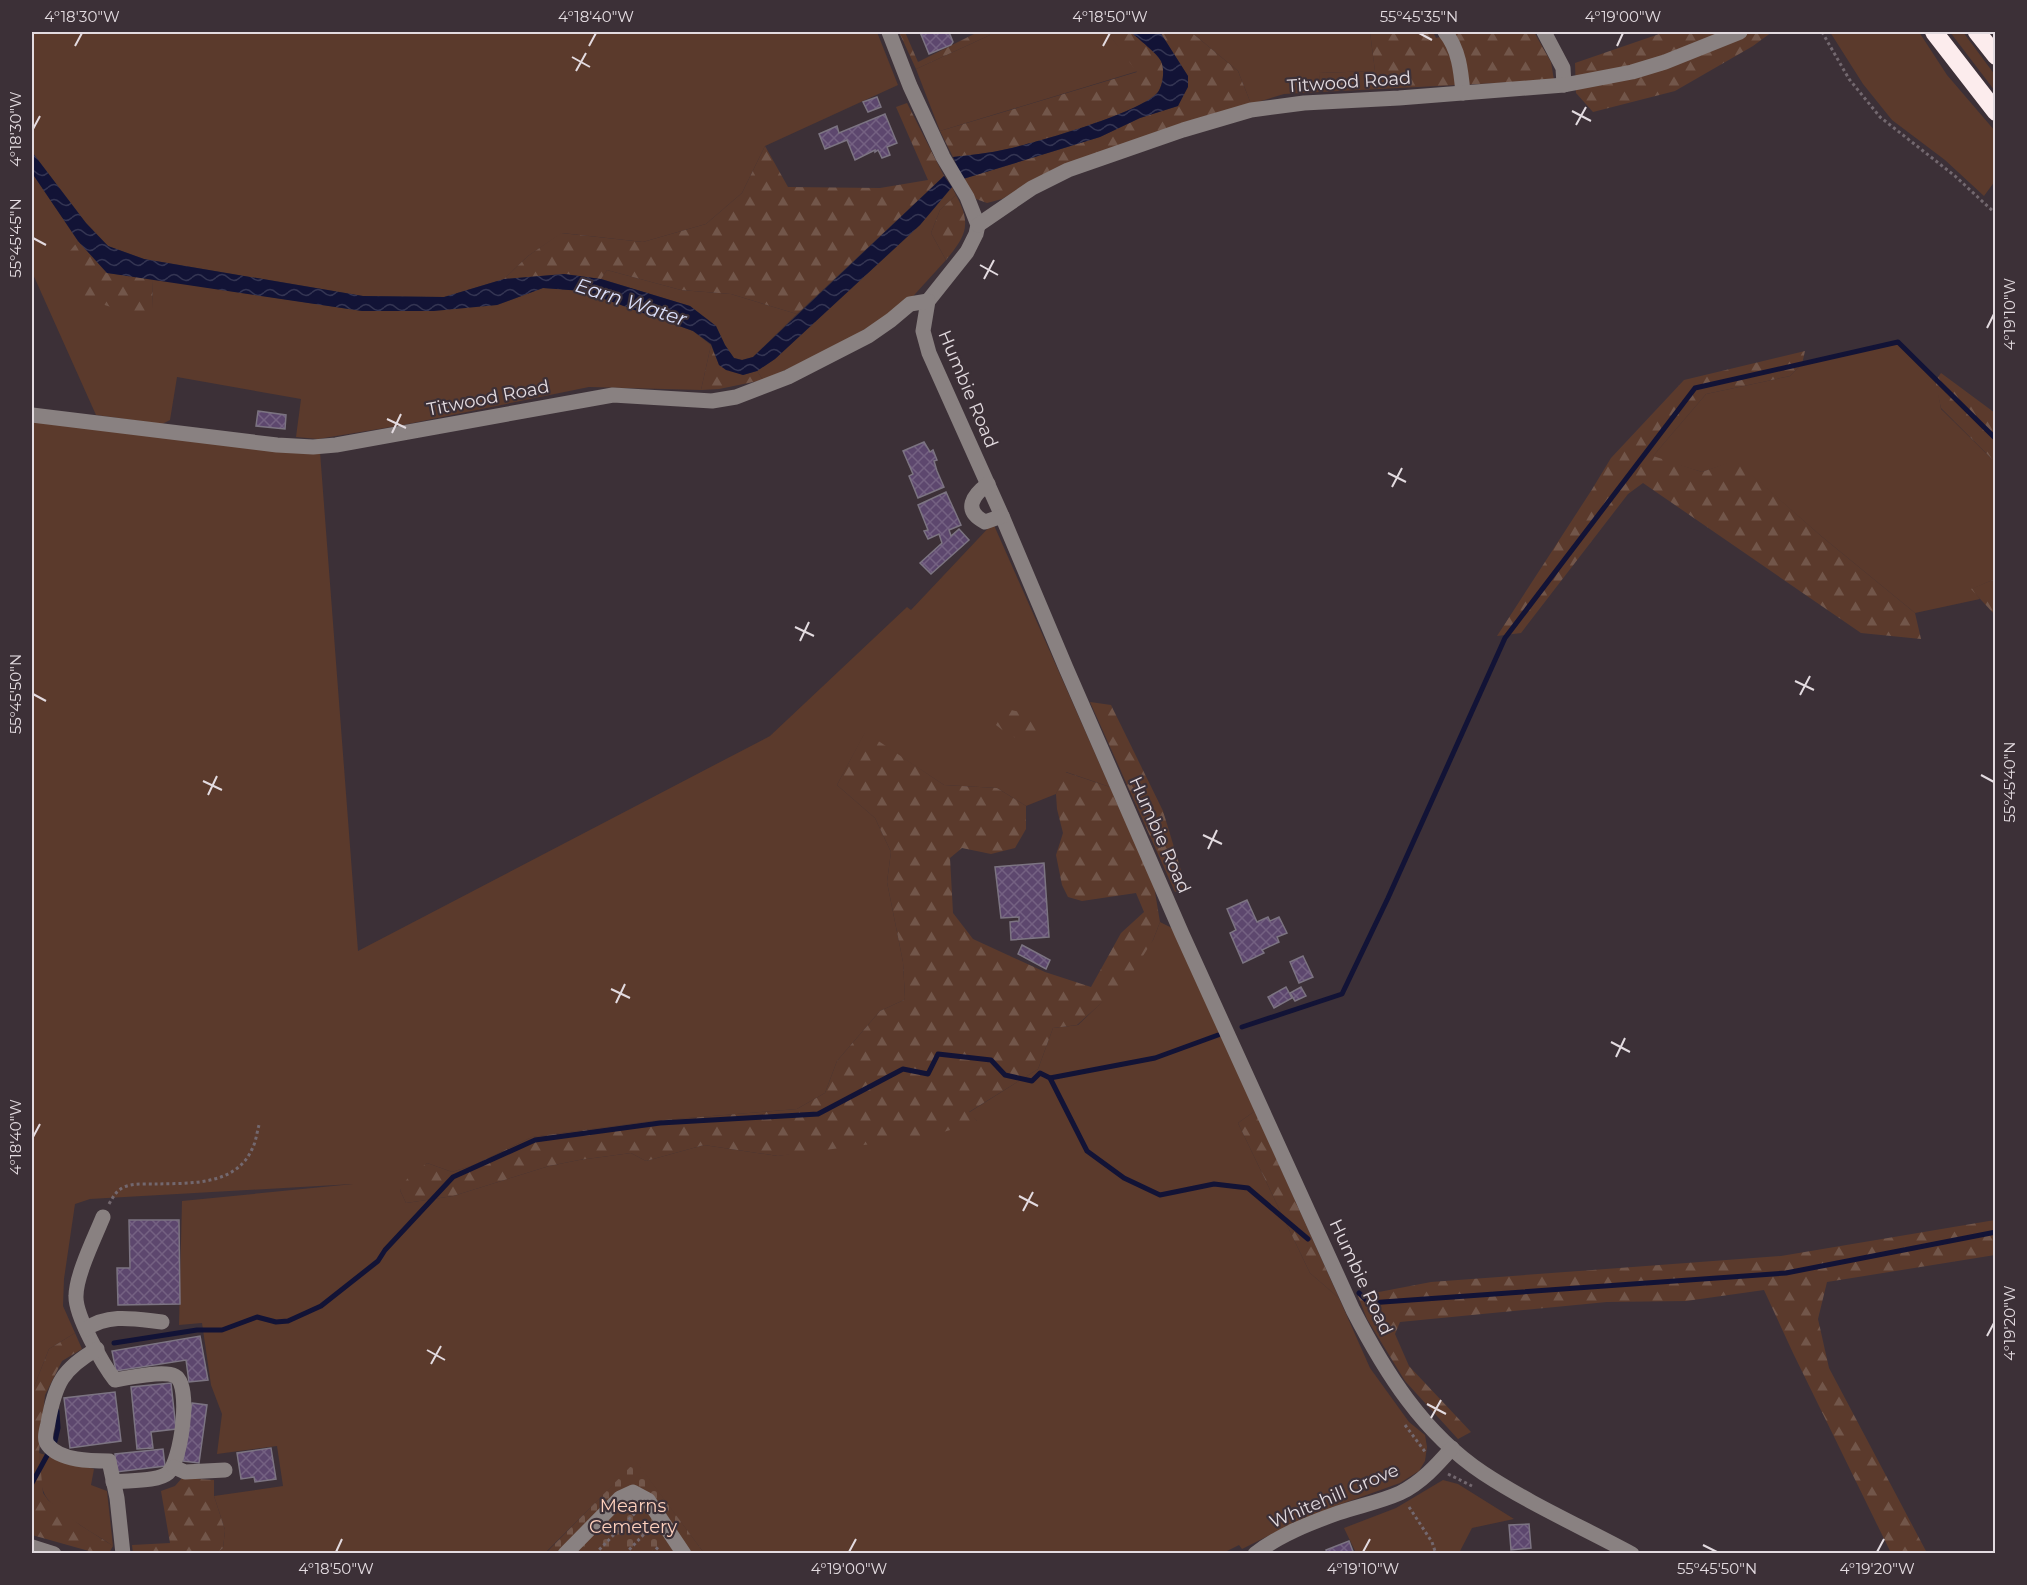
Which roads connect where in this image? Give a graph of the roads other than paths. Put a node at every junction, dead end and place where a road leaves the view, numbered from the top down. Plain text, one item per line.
1 (889, 32) edge
2 (1445, 32) edge
3 (1544, 32) edge
4 (1740, 32) edge
5 (1934, 32) edge
6 (1977, 32) edge
7 (1995, 56) edge
8 (1564, 85) junction
9 (1463, 93) junction
10 (1995, 112) edge
11 (978, 225) junction
12 (928, 301) junction
13 (32, 415) edge
14 (988, 484) junction
15 (1002, 516) junction
16 (104, 1216) road end
17 (162, 1322) dead end
18 (86, 1329) junction
19 (97, 1349) junction
20 (1452, 1448) junction
21 (174, 1467) junction
22 (225, 1470) dead end
23 (114, 1482) junction
24 (32, 1547) edge
25 (54, 1554) edge
26 (123, 1554) edge
27 (565, 1554) edge
28 (684, 1554) edge
29 (1255, 1554) edge
30 (1632, 1554) edge

1 - 11 street
2 - 9 street
3 - 8 street
4 - 8 street, Titwood Road
5 - 10 highway
6 - 7 highway
8 - 9 street, Titwood Road
9 - 11 street, Titwood Road
11 - 12 street, Humbie Road
12 - 13 street, Titwood Road
12 - 14 street, Humbie Road
14 - 15 street, Humbie Road
14 - 15 street
15 - 20 street, Humbie Road
16 - 18 street
17 - 18 street
18 - 19 street
19 - 21 street
19 - 23 street
20 - 29 street, Whitehill Grove
20 - 30 street, Humbie Road
21 - 22 street
21 - 23 street
23 - 26 street
24 - 25 street
27 - 28 street

